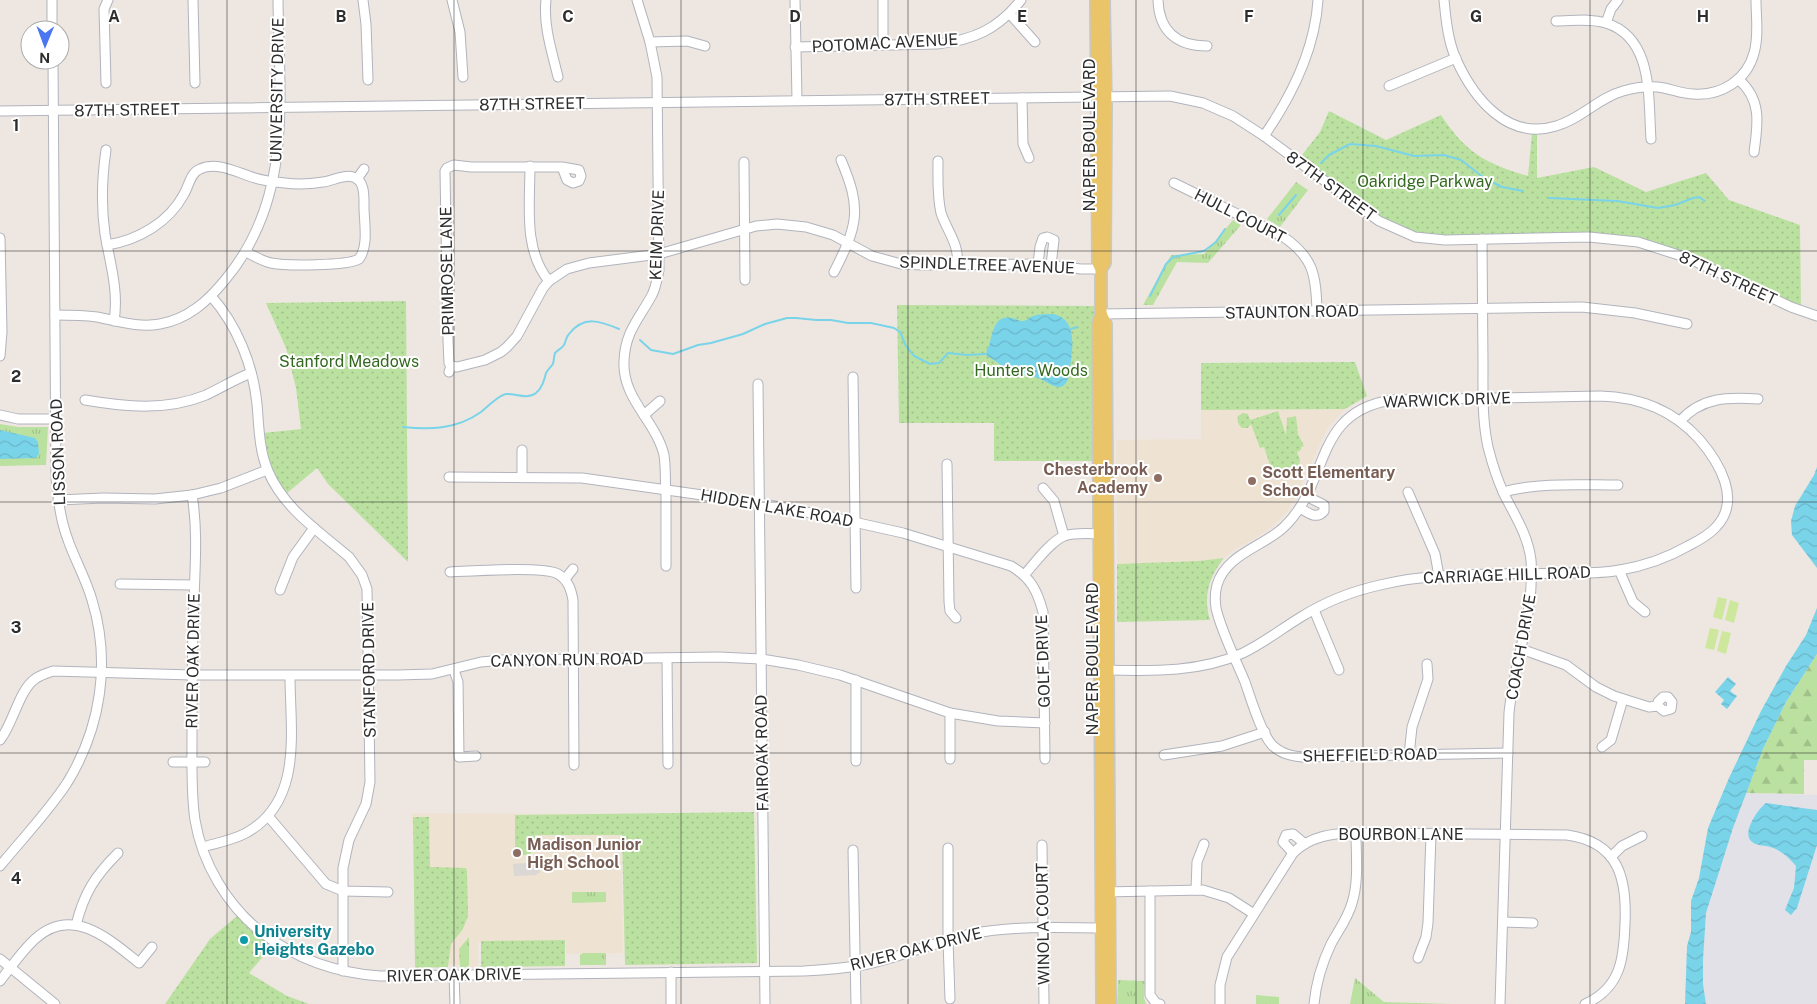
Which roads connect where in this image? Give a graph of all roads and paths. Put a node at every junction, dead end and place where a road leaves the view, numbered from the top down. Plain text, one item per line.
1 (52, 0) edge
2 (108, 0) edge
3 (193, 0) edge
4 (278, 0) edge
5 (362, 0) edge
6 (452, 0) edge
7 (546, 0) edge
8 (637, 0) edge
9 (794, 0) edge
10 (883, 0) edge
11 (1021, 0) edge
12 (1096, 0) edge
13 (1104, 0) edge
14 (1158, 0) edge
15 (1318, 0) edge
16 (1444, 0) edge
17 (1618, 0) edge
18 (1756, 0) edge
19 (1010, 14) junction
20 (52, 20) edge
21 (1556, 21) dead end
22 (1606, 23) junction
23 (650, 42) junction
24 (1035, 42) dead end
25 (883, 45) junction
26 (705, 46) dead end
27 (1207, 46) dead end
28 (795, 47) junction
29 (1456, 58) junction
30 (53, 70) edge
31 (463, 77) dead end
32 (558, 77) dead end
33 (1738, 79) junction
34 (368, 80) dead end
35 (106, 83) dead end
36 (194, 83) dead end
37 (1389, 86) dead end
38 (1647, 86) junction
39 (1022, 98) junction
40 (1101, 98) junction
41 (797, 100) junction
42 (657, 103) junction
43 (280, 108) junction
44 (53, 111) junction
45 (0, 112) edge
46 (1264, 136) junction
47 (1651, 139) dead end
48 (106, 150) dead end
49 (1754, 152) dead end
50 (1029, 158) dead end
51 (841, 160) dead end
52 (938, 161) dead end
53 (744, 162) dead end
54 (530, 166) junction
55 (562, 167) dead end
56 (364, 169) dead end
57 (358, 179) junction
58 (274, 182) junction
59 (1174, 183) dead end
60 (745, 228) junction
61 (0, 238) edge
62 (1482, 240) junction
63 (848, 244) junction
64 (107, 245) junction
65 (246, 252) junction
66 (659, 254) junction
67 (0, 257) edge
68 (359, 259) junction
69 (1038, 264) junction
70 (957, 265) junction
71 (1051, 265) junction
72 (366, 266) dead end
73 (1101, 269) junction
74 (834, 272) dead end
75 (745, 280) dead end
76 (550, 281) junction
77 (211, 296) junction
78 (1482, 309) junction
79 (1317, 311) junction
80 (1102, 314) junction
81 (55, 315) junction
82 (1817, 316) edge
83 (114, 321) junction
84 (1686, 324) dead end
85 (0, 356) edge
86 (450, 369) joint
87 (251, 373) junction
88 (853, 377) dead end
89 (758, 384) dead end
90 (1484, 398) junction
91 (1758, 399) dead end
92 (85, 400) dead end
93 (660, 401) dead end
94 (0, 415) edge
95 (644, 415) junction
96 (56, 419) junction
97 (1680, 421) junction
98 (522, 450) dead end
99 (947, 464) dead end
100 (267, 470) junction
101 (449, 477) dead end
102 (522, 477) junction
103 (1618, 485) dead end
104 (1043, 488) dead end
105 (666, 489) junction
106 (1408, 492) dead end
107 (1503, 492) junction
108 (192, 496) junction
109 (1306, 496) junction
110 (58, 500) junction
111 (760, 503) junction
112 (1300, 508) junction
113 (855, 522) junction
114 (314, 528) junction
115 (1714, 529) joint
116 (1103, 534) junction
117 (1064, 536) junction
118 (948, 546) junction
119 (666, 566) dead end
120 (574, 569) dead end
121 (1619, 570) junction
122 (450, 572) dead end
123 (1025, 574) junction
124 (1531, 574) junction
125 (1439, 576) junction
126 (565, 579) junction
127 (120, 584) dead end
128 (194, 585) junction
129 (856, 588) dead end
130 (280, 590) dead end
131 (1314, 610) junction
132 (1645, 612) dead end
133 (956, 618) dead end
134 (1521, 650) junction
135 (1234, 656) junction
136 (667, 658) junction
137 (573, 659) junction
138 (761, 660) junction
139 (1427, 664) dead end
140 (454, 670) junction
141 (1104, 670) junction
142 (1339, 670) dead end
143 (102, 672) junction
144 (192, 675) junction
145 (369, 675) junction
146 (290, 676) junction
147 (856, 680) junction
148 (1623, 700) junction
149 (1658, 706) dead end
150 (950, 713) junction
151 (1045, 723) junction
152 (1265, 732) junction
153 (0, 740) edge
154 (1602, 747) dead end
155 (1508, 753) junction
156 (1164, 755) dead end
157 (1409, 755) junction
158 (476, 756) dead end
159 (950, 759) dead end
160 (1045, 759) dead end
161 (856, 761) dead end
162 (173, 762) dead end
163 (192, 762) junction
164 (205, 762) dead end
165 (668, 764) dead end
166 (574, 765) dead end
167 (268, 816) junction
168 (1356, 833) junction
169 (1431, 834) junction
170 (1506, 836) junction
171 (1642, 836) dead end
172 (1204, 844) dead end
173 (1305, 844) junction
174 (1042, 845) dead end
175 (202, 847) junction
176 (948, 848) dead end
177 (854, 850) dead end
178 (118, 853) dead end
179 (1293, 853) junction
180 (1610, 857) junction
181 (0, 866) edge
182 (1196, 890) junction
183 (343, 891) junction
184 (1150, 891) junction
185 (388, 892) dead end
186 (1105, 892) junction
187 (1254, 914) junction
188 (1503, 922) junction
189 (1533, 923) dead end
190 (76, 925) junction
191 (1043, 928) junction
192 (1106, 928) junction
193 (948, 940) junction
194 (152, 948) dead end
195 (1418, 958) dead end
196 (0, 959) edge
197 (855, 966) junction
198 (11, 968) junction
199 (343, 971) junction
200 (765, 971) junction
201 (671, 972) junction
202 (454, 974) junction
203 (0, 981) edge
204 (950, 1000) dead end
205 (55, 1004) edge
206 (455, 1004) edge
207 (671, 1004) edge
208 (765, 1004) edge
209 (856, 1004) edge
210 (1044, 1004) edge
211 (1102, 1004) edge
212 (1110, 1004) edge
213 (1160, 1004) edge
214 (1220, 1004) edge
215 (1314, 1004) edge
216 (1500, 1004) edge
217 (1585, 1004) edge

1 - 20 street
2 - 35 street
3 - 36 street
4 - 43 street, UNIVERSITY DRIVE
5 - 34 street
6 - 31 street
7 - 32 street
8 - 23 street, KEIM DRIVE
9 - 28 street
10 - 25 street
11 - 19 street, POTOMAC AVENUE
12 - 40 main road, NAPER BOULEVARD
13 - 40 main road, NAPER BOULEVARD
14 - 27 street
15 - 46 street
16 - 29 street
17 - 22 street
18 - 33 street
19 - 24 street
19 - 25 street, POTOMAC AVENUE
21 - 22 street
22 - 38 street
23 - 26 street
23 - 42 street, KEIM DRIVE
25 - 28 street, POTOMAC AVENUE
28 - 41 street
29 - 37 street
29 - 38 street
30 - 44 street, LISSON ROAD
33 - 38 street
33 - 49 street
38 - 47 street
39 - 40 street, 87TH STREET
39 - 41 street, 87TH STREET
39 - 50 street
40 - 46 street, 87TH STREET
40 - 73 main road, NAPER BOULEVARD
41 - 42 street, 87TH STREET
42 - 43 street, 87TH STREET
42 - 66 street, KEIM DRIVE
43 - 44 street, 87TH STREET
43 - 58 street, UNIVERSITY DRIVE
44 - 45 street, 87TH STREET
44 - 81 street, LISSON ROAD
46 - 62 street, 87TH STREET
48 - 64 street
51 - 63 street
52 - 70 street
53 - 60 street
54 - 55 street, PRIMROSE LANE
54 - 76 street
54 - 86 street, PRIMROSE LANE
56 - 57 street
57 - 58 street
57 - 68 street
58 - 64 street
58 - 65 street, UNIVERSITY DRIVE
59 - 79 street, HULL COURT
60 - 63 street, SPINDLETREE AVENUE
60 - 66 street, SPINDLETREE AVENUE
60 - 75 street
61 - 67 street
62 - 78 street, COACH DRIVE
62 - 82 street, 87TH STREET
63 - 70 street, SPINDLETREE AVENUE
63 - 74 street
64 - 83 street
65 - 68 street
65 - 77 street, UNIVERSITY DRIVE
66 - 76 street, SPINDLETREE AVENUE
66 - 95 street, KEIM DRIVE
67 - 85 street
68 - 72 street
69 - 70 street, SPINDLETREE AVENUE
69 - 71 street, SPINDLETREE AVENUE
69 - 71 street
71 - 73 street, SPINDLETREE AVENUE
73 - 80 main road, NAPER BOULEVARD
76 - 86 street, SPINDLETREE AVENUE
77 - 83 street, UNIVERSITY DRIVE
77 - 87 street, STANFORD DRIVE
78 - 79 street, STAUNTON ROAD
78 - 84 street, STAUNTON ROAD
78 - 90 street, COACH DRIVE
79 - 80 street, STAUNTON ROAD
80 - 116 main road, NAPER BOULEVARD
81 - 83 street, UNIVERSITY DRIVE
81 - 96 street, LISSON ROAD
87 - 92 street
87 - 100 street, STANFORD DRIVE
88 - 113 street
89 - 111 street, FAIROAK ROAD
90 - 97 street, WARWICK DRIVE
90 - 107 street, COACH DRIVE
90 - 109 street, WARWICK DRIVE
91 - 97 street
93 - 95 street
94 - 96 street
95 - 105 street, KEIM DRIVE
96 - 110 street, LISSON ROAD
97 - 115 street, WARWICK DRIVE
98 - 102 street
99 - 118 street
100 - 108 street
100 - 114 street, STANFORD DRIVE
101 - 102 street, HIDDEN LAKE ROAD
102 - 105 street, HIDDEN LAKE ROAD
103 - 107 street
104 - 117 street
105 - 111 street, HIDDEN LAKE ROAD
105 - 119 street, KEIM DRIVE
106 - 125 street
107 - 124 street, COACH DRIVE
108 - 110 street
108 - 128 street, RIVER OAK DRIVE
109 - 112 street, WARWICK DRIVE
109 - 112 street
110 - 143 street, LISSON ROAD
111 - 113 street, HIDDEN LAKE ROAD
111 - 138 street, FAIROAK ROAD
112 - 135 street, WARWICK DRIVE
113 - 118 street, HIDDEN LAKE ROAD
113 - 129 street
114 - 130 street
114 - 145 street, STANFORD DRIVE
115 - 121 street, CARRIAGE HILL ROAD
116 - 117 street
116 - 141 main road, NAPER BOULEVARD
117 - 123 street
118 - 123 street, HIDDEN LAKE ROAD
118 - 133 street
120 - 126 street
121 - 124 street, CARRIAGE HILL ROAD
121 - 132 street
122 - 126 street
123 - 151 street, GOLF DRIVE
124 - 125 street, CARRIAGE HILL ROAD
124 - 134 street, COACH DRIVE
125 - 131 street, CARRIAGE HILL ROAD
126 - 137 street
127 - 128 street
128 - 144 street, RIVER OAK DRIVE
131 - 135 street, CARRIAGE HILL ROAD
131 - 142 street
134 - 148 street
134 - 155 street, COACH DRIVE
135 - 141 street, CARRIAGE HILL ROAD
135 - 152 street, SHEFFIELD ROAD
136 - 137 street, CANYON RUN ROAD
136 - 138 street, CANYON RUN ROAD
136 - 165 street
137 - 140 street, CANYON RUN ROAD
137 - 166 street
138 - 147 street, CANYON RUN ROAD
138 - 200 street, FAIROAK ROAD
139 - 157 street
140 - 145 street, CANYON RUN ROAD
140 - 158 street
141 - 186 main road, NAPER BOULEVARD
143 - 144 street, CANYON RUN ROAD
143 - 153 street, CANYON RUN ROAD
143 - 181 street, LISSON ROAD
144 - 146 street, CANYON RUN ROAD
144 - 163 street, RIVER OAK DRIVE
145 - 146 street, CANYON RUN ROAD
145 - 183 street, STANFORD DRIVE
146 - 167 street
147 - 150 street, CANYON RUN ROAD
147 - 161 street
148 - 149 street
148 - 154 street
150 - 151 street, CANYON RUN ROAD
150 - 159 street
151 - 160 street, GOLF DRIVE
152 - 156 street
152 - 157 street, SHEFFIELD ROAD
155 - 157 street, SHEFFIELD ROAD
155 - 170 street, COACH DRIVE
162 - 163 street
163 - 164 street
163 - 175 street, RIVER OAK DRIVE
167 - 175 street
167 - 183 street
168 - 169 street, BOURBON LANE
168 - 173 street, BOURBON LANE
168 - 215 street
169 - 170 street, BOURBON LANE
169 - 195 street
170 - 180 street, BOURBON LANE
170 - 188 street, COACH DRIVE
171 - 180 street
172 - 182 street
173 - 179 street, BOURBON LANE
173 - 179 street
174 - 191 street, WINOLA COURT
175 - 199 street, RIVER OAK DRIVE
176 - 193 street
177 - 197 street
178 - 190 street
179 - 187 street, BOURBON LANE
180 - 217 street
182 - 184 street
182 - 187 street
183 - 185 street
183 - 199 street, STANFORD DRIVE
184 - 186 street
184 - 213 street
186 - 192 main road, NAPER BOULEVARD
187 - 214 street, BOURBON LANE
188 - 189 street
188 - 216 street, COACH DRIVE
190 - 194 street
190 - 198 street
191 - 192 street, RIVER OAK DRIVE
191 - 193 street, RIVER OAK DRIVE
191 - 210 street, WINOLA COURT
192 - 211 main road, NAPER BOULEVARD
192 - 212 main road, NAPER BOULEVARD
193 - 197 street, RIVER OAK DRIVE
193 - 204 street
196 - 198 street
197 - 200 street, RIVER OAK DRIVE
197 - 209 street
198 - 203 street
198 - 205 street
199 - 202 street, RIVER OAK DRIVE
200 - 201 street, RIVER OAK DRIVE
200 - 208 street, FAIROAK ROAD
201 - 202 street, RIVER OAK DRIVE
201 - 207 street
202 - 206 street

